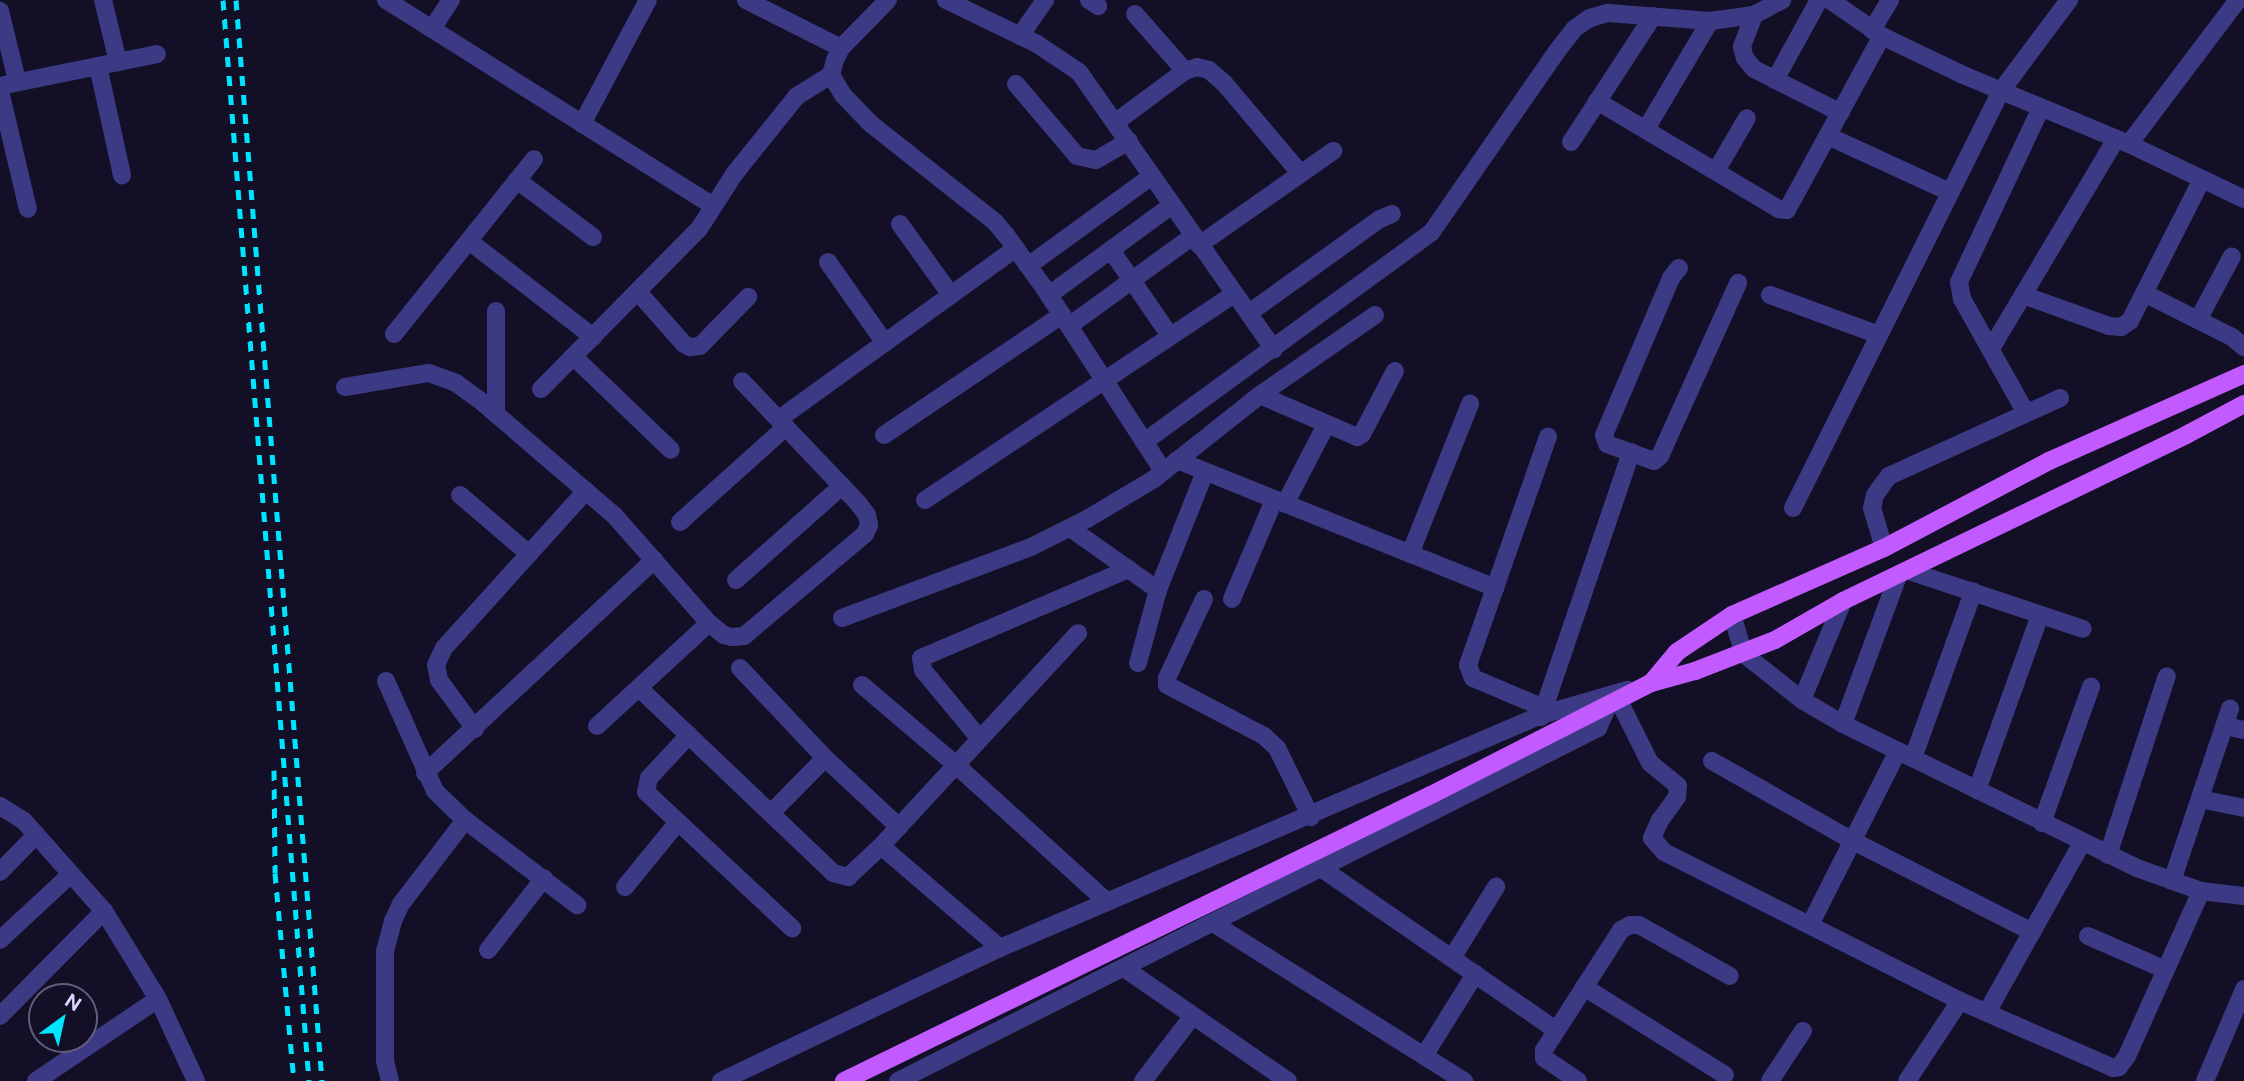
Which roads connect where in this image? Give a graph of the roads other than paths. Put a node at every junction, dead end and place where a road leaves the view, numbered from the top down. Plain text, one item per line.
1 (103, 0) edge
2 (386, 0) edge
3 (451, 0) edge
4 (648, 0) edge
5 (746, 0) edge
6 (888, 0) edge
7 (946, 0) edge
8 (1045, 0) edge
9 (1782, 0) edge
10 (1819, 0) edge
11 (1830, 0) edge
12 (1890, 0) edge
13 (2069, 0) edge
14 (2238, 0) edge
15 (0, 11) edge
16 (1135, 14) dead end
17 (1653, 16) junction
18 (1754, 16) junction
19 (1710, 22) junction
20 (432, 29) junction
21 (1877, 33) junction
22 (1020, 36) junction
23 (841, 48) junction
24 (157, 54) dead end
25 (118, 62) junction
26 (98, 66) junction
27 (1185, 71) junction
28 (831, 75) junction
29 (1775, 80) junction
30 (1016, 84) dead end
31 (6, 86) edge
32 (2001, 91) junction
33 (1597, 101) junction
34 (2041, 107) junction
35 (1841, 113) junction
36 (1747, 118) dead end
37 (1116, 122) junction
38 (582, 124) junction
39 (1646, 129) junction
40 (1828, 136) junction
41 (1129, 141) junction
42 (1571, 142) dead end
43 (2123, 142) junction
44 (1333, 151) dead end
45 (534, 159) dead end
46 (1716, 171) junction
47 (1301, 174) junction
48 (122, 175) dead end
49 (1152, 176) junction
50 (2202, 179) junction
51 (517, 180) junction
52 (1950, 192) junction
53 (2244, 199) edge
54 (1172, 205) junction
55 (713, 206) junction
56 (28, 209) dead end
57 (1392, 214) dead end
58 (900, 224) dead end
59 (593, 237) dead end
60 (1196, 240) junction
61 (469, 241) junction
62 (1016, 248) junction
63 (1111, 250) junction
64 (2232, 256) dead end
65 (828, 262) dead end
66 (1028, 266) junction
67 (1679, 268) dead end
68 (1132, 281) junction
69 (1738, 283) dead end
70 (638, 292) junction
71 (2144, 293) junction
72 (1234, 294) junction
73 (951, 295) junction
74 (1049, 295) junction
75 (1770, 295) dead end
76 (2023, 295) junction
77 (748, 297) dead end
78 (496, 312) dead end
79 (1248, 313) junction
80 (1375, 315) dead end
81 (1066, 320) junction
82 (2198, 320) junction
83 (394, 334) dead end
84 (1879, 335) junction
85 (1170, 336) junction
86 (593, 337) junction
87 (885, 343) junction
88 (1992, 347) junction
89 (2244, 347) edge
90 (1274, 349) junction
91 (574, 357) junction
92 (1395, 371) dead end
93 (2244, 374) edge
94 (1104, 380) junction
95 (742, 381) dead end
96 (345, 387) dead end
97 (541, 389) dead end
98 (1260, 396) junction
99 (2060, 398) dead end
100 (1470, 404) dead end
101 (2244, 404) edge
102 (2026, 413) junction
103 (496, 414) junction
104 (782, 424) junction
105 (1326, 425) junction
106 (884, 435) dead end
107 (1548, 436) dead end
108 (1144, 442) junction
109 (671, 450) dead end
110 (1631, 452) junction
111 (1170, 466) junction
112 (1205, 472) junction
113 (842, 486) junction
114 (586, 491) junction
115 (460, 495) dead end
116 (925, 500) dead end
117 (1280, 502) junction
118 (1793, 508) dead end
119 (680, 522) dead end
120 (1070, 528) junction
121 (1884, 548) junction
122 (529, 554) junction
123 (1410, 554) junction
124 (654, 561) junction
125 (1129, 569) junction
126 (1903, 573) junction
127 (736, 580) dead end
128 (1494, 588) junction
129 (1158, 590) junction
130 (1973, 592) junction
131 (1204, 599) dead end
132 (1232, 599) dead end
133 (1843, 601) junction
134 (1732, 615) junction
135 (2040, 615) junction
136 (842, 618) dead end
137 (709, 623) junction
138 (2083, 629) dead end
139 (1078, 633) dead end
140 (1744, 654) junction
141 (1138, 663) dead end
142 (740, 668) dead end
143 (2167, 676) dead end
144 (386, 681) dead end
145 (1651, 683) junction
146 (862, 685) dead end
147 (2091, 687) dead end
148 (639, 688) junction
149 (1802, 700) junction
150 (1613, 704) junction
151 (1543, 711) junction
152 (1843, 724) junction
153 (597, 726) dead end
154 (475, 729) junction
155 (2244, 730) edge
156 (688, 735) junction
157 (980, 739) junction
158 (1531, 745) junction
159 (1906, 755) junction
160 (825, 758) junction
161 (1712, 761) dead end
162 (956, 765) junction
163 (425, 772) junction
164 (1977, 790) junction
165 (2200, 799) junction
166 (0, 806) edge
167 (2244, 808) edge
168 (771, 813) junction
169 (1311, 817) junction
170 (465, 820) junction
171 (678, 822) junction
172 (2042, 823) junction
173 (899, 827) junction
174 (36, 835) junction
175 (1853, 841) junction
176 (2082, 843) junction
177 (881, 846) junction
178 (2108, 855) junction
179 (1321, 868) junction
180 (0, 872) edge
181 (71, 874) junction
182 (544, 878) junction
183 (2172, 881) junction
184 (625, 887) dead end
185 (1496, 887) dead end
186 (2202, 891) junction
187 (2244, 896) edge
188 (1107, 902) junction
189 (577, 905) dead end
190 (104, 911) junction
191 (1213, 923) junction
192 (1810, 925) junction
193 (792, 928) dead end
194 (2032, 932) junction
195 (2088, 936) dead end
196 (0, 940) edge
197 (1000, 948) junction
198 (488, 950) dead end
199 (1452, 958) junction
200 (1124, 968) junction
201 (2166, 970) junction
202 (1475, 974) junction
203 (1730, 976) dead end
204 (1584, 987) junction
205 (2244, 989) edge
206 (158, 999) junction
207 (1960, 1001) junction
208 (1987, 1012) junction
209 (0, 1016) edge
210 (1192, 1017) junction
211 (1556, 1030) junction
212 (1803, 1031) dead end
213 (1424, 1056) junction
214 (1262, 1074) edge
215 (1725, 1075) dead end
216 (903, 1080) edge
217 (36, 1081) edge
218 (196, 1081) edge
219 (390, 1081) edge
220 (721, 1081) edge
221 (844, 1081) edge
222 (1143, 1081) edge
223 (1288, 1081) edge
224 (1464, 1081) edge
225 (1578, 1081) edge
226 (1770, 1081) edge
227 (1907, 1081) edge
228 (2205, 1081) edge

1 - 25 street
2 - 20 street
3 - 20 street
4 - 38 street
5 - 23 street
6 - 23 street
7 - 22 street
8 - 22 street
9 - 18 street
10 - 29 street
11 - 21 street
12 - 21 street
13 - 32 street
14 - 43 street
15 - 31 street
16 - 27 street
17 - 19 street
17 - 33 street
17 - 90 street
18 - 19 street
18 - 29 street
19 - 39 street
20 - 38 street
21 - 32 street
21 - 35 street
22 - 37 street
23 - 28 street
24 - 25 street
25 - 26 street
26 - 31 street
26 - 48 street
27 - 37 street
27 - 47 street
28 - 55 street
28 - 62 street
29 - 35 street
30 - 41 street
31 - 56 street
32 - 34 street
32 - 52 street
33 - 39 street
33 - 42 street
34 - 43 street
34 - 88 street
35 - 40 street
36 - 46 street
37 - 41 street
38 - 55 street
39 - 46 street
40 - 46 street
40 - 52 street
41 - 49 street
43 - 50 street
43 - 76 street
44 - 47 street
45 - 51 street
47 - 60 street
49 - 54 street
49 - 66 street
50 - 53 street
50 - 71 street
51 - 59 street
51 - 61 street
52 - 84 street
54 - 60 street
54 - 63 street
55 - 70 street
57 - 79 street
58 - 73 street
60 - 68 street
60 - 72 street
61 - 83 street
61 - 86 street
62 - 66 street
62 - 73 street
63 - 68 street
63 - 74 street
64 - 82 street
65 - 87 street
66 - 74 street
67 - 110 street
68 - 81 street
68 - 85 street
69 - 110 street
70 - 77 street
70 - 86 street
71 - 76 street
71 - 82 street
72 - 79 street
72 - 85 street
73 - 87 street
74 - 81 street
75 - 84 street
76 - 88 street
78 - 103 street
79 - 90 street
80 - 98 street
81 - 94 street
81 - 106 street
82 - 89 street
84 - 118 street
85 - 94 street
86 - 91 street
87 - 104 street
88 - 102 street
90 - 108 street
91 - 97 street
91 - 109 street
92 - 105 street
93 - 121 main road
94 - 108 street
94 - 116 street
95 - 104 street
96 - 103 street
98 - 105 street
98 - 111 street
99 - 102 street
100 - 123 street
101 - 126 main road
102 - 121 street
103 - 114 street
104 - 113 street
104 - 119 street
105 - 117 street
107 - 128 street
108 - 111 street
110 - 151 street
111 - 112 street
111 - 120 street
112 - 117 street
112 - 129 street
113 - 127 street
113 - 137 street
114 - 122 street
114 - 124 street
115 - 122 street
117 - 123 street
117 - 132 street
120 - 125 street
120 - 136 street
121 - 134 main road
122 - 154 street
123 - 128 street
124 - 137 street
124 - 154 street
125 - 129 street
125 - 157 street
126 - 130 street
126 - 133 main road
126 - 152 street
128 - 151 street
129 - 141 street
130 - 135 street
130 - 159 street
131 - 169 street
133 - 140 main road
133 - 149 street
134 - 140 street
134 - 145 main road
135 - 138 street
135 - 164 street
137 - 148 street
139 - 157 street
140 - 145 main road
140 - 149 street
142 - 160 street
143 - 178 street
144 - 163 street
145 - 150 main road
145 - 151 street
146 - 162 street
147 - 172 street
148 - 153 street
148 - 156 street
149 - 152 street
150 - 158 main road
150 - 179 street
150 - 192 street
151 - 158 street
151 - 169 street
152 - 159 street
154 - 163 street
155 - 165 street
156 - 168 street
156 - 171 street
157 - 162 street
158 - 221 main road
159 - 164 street
159 - 175 street
160 - 168 street
160 - 173 street
161 - 175 street
162 - 173 street
162 - 188 street
163 - 170 street
164 - 172 street
165 - 167 street
165 - 183 street
166 - 174 street
168 - 177 street
169 - 188 street
170 - 182 street
170 - 219 street
171 - 184 street
171 - 193 street
172 - 176 street
173 - 177 street
174 - 180 street
174 - 181 street
175 - 192 street
175 - 194 street
176 - 178 street
176 - 194 street
177 - 197 street
178 - 183 street
179 - 191 street
179 - 199 street
181 - 190 street
181 - 196 street
182 - 189 street
182 - 198 street
183 - 186 street
185 - 199 street
186 - 187 street
186 - 201 street
188 - 197 street
190 - 206 street
190 - 209 street
191 - 200 street
191 - 213 street
192 - 207 street
194 - 208 street
195 - 201 street
197 - 220 street
199 - 202 street
200 - 210 street
200 - 216 street
201 - 208 street
202 - 211 street
202 - 213 street
203 - 204 street
204 - 211 street
204 - 215 street
205 - 228 street
206 - 217 street
206 - 218 street
207 - 208 street
207 - 227 street
210 - 214 street
210 - 222 street
211 - 225 street
212 - 226 street
213 - 224 street
214 - 223 street

